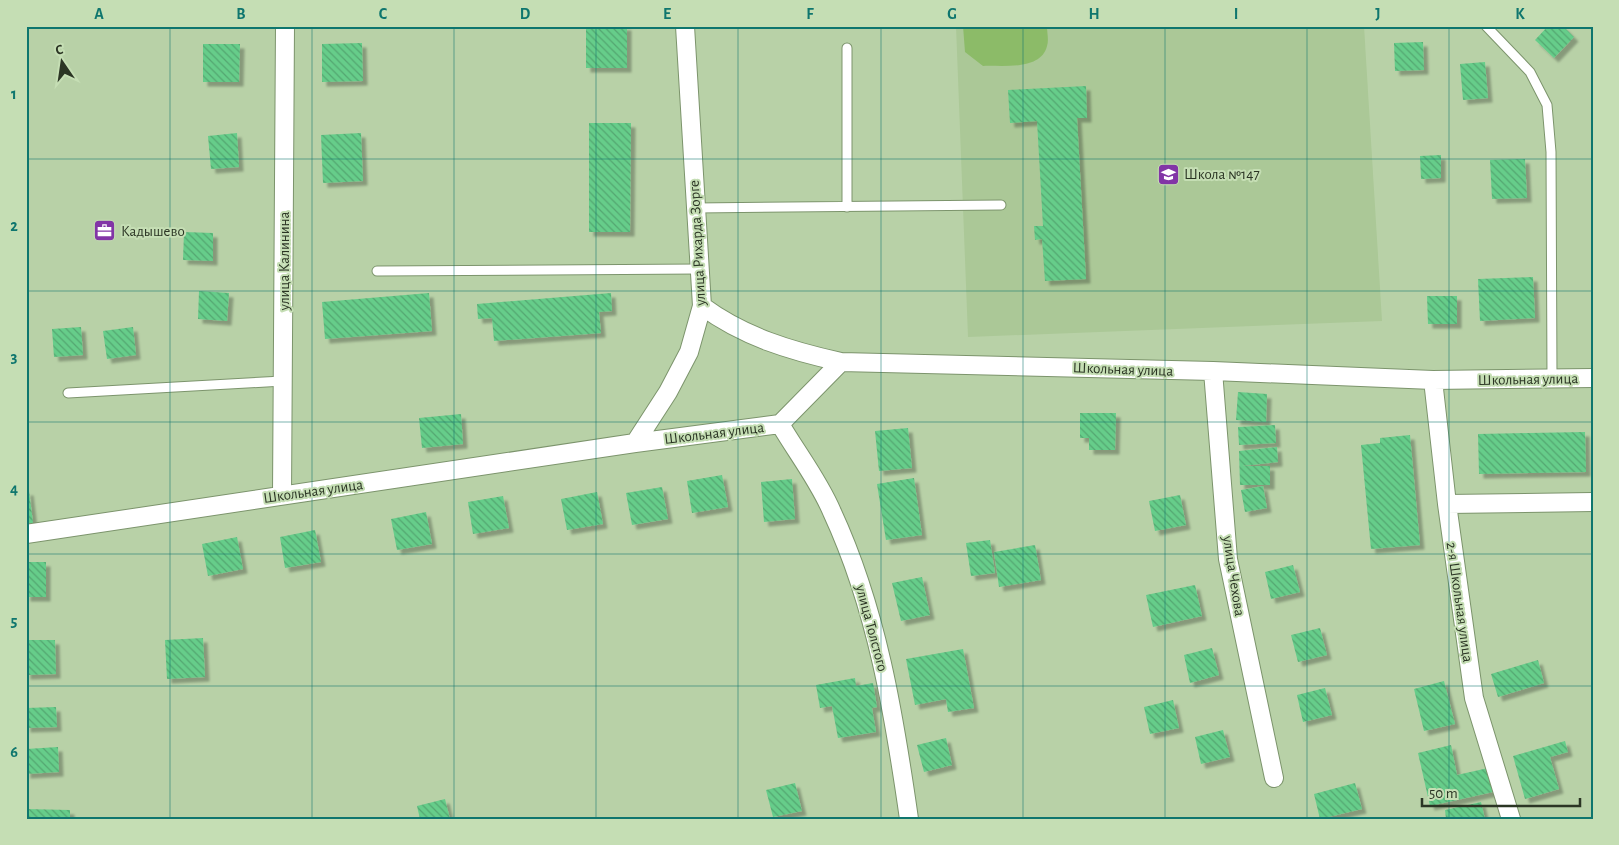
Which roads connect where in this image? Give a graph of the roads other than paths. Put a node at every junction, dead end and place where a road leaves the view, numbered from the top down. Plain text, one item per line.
1 (285, 26) edge
2 (685, 26) edge
3 (1486, 26) edge
4 (847, 48) dead end
5 (1001, 205) dead end
6 (847, 207) junction
7 (696, 208) junction
8 (700, 269) junction
9 (377, 271) dead end
10 (702, 306) junction
11 (841, 362) junction
12 (1213, 372) junction
13 (1552, 378) junction
14 (1593, 378) edge
15 (1433, 380) junction
16 (283, 382) junction
17 (68, 393) dead end
18 (780, 424) junction
19 (635, 443) junction
20 (282, 495) junction
21 (1593, 502) edge
22 (1447, 504) junction
23 (26, 534) edge
24 (1274, 778) dead end
25 (910, 819) edge
26 (1511, 819) edge

1 - 16 street, улица Калинина
2 - 7 street, улица Рихарда Зорге
3 - 13 lane
4 - 6 lane
5 - 6 lane
6 - 7 lane
7 - 8 street, улица Рихарда Зорге
8 - 9 lane
8 - 10 street, улица Рихарда Зорге
10 - 11 street
10 - 19 street, улица Рихарда Зорге
11 - 12 street, Школьная улица
11 - 18 street, Школьная улица
12 - 15 street, Школьная улица
12 - 24 street, улица Чехова
13 - 14 street, Школьная улица
13 - 15 street, Школьная улица
15 - 22 street, 2-я Школьная улица
16 - 17 lane
16 - 20 street, улица Калинина
18 - 19 street, Школьная улица
18 - 25 street, улица Толстого
19 - 20 street, Школьная улица
20 - 23 street, Школьная улица
21 - 22 street
22 - 26 street, 2-я Школьная улица

